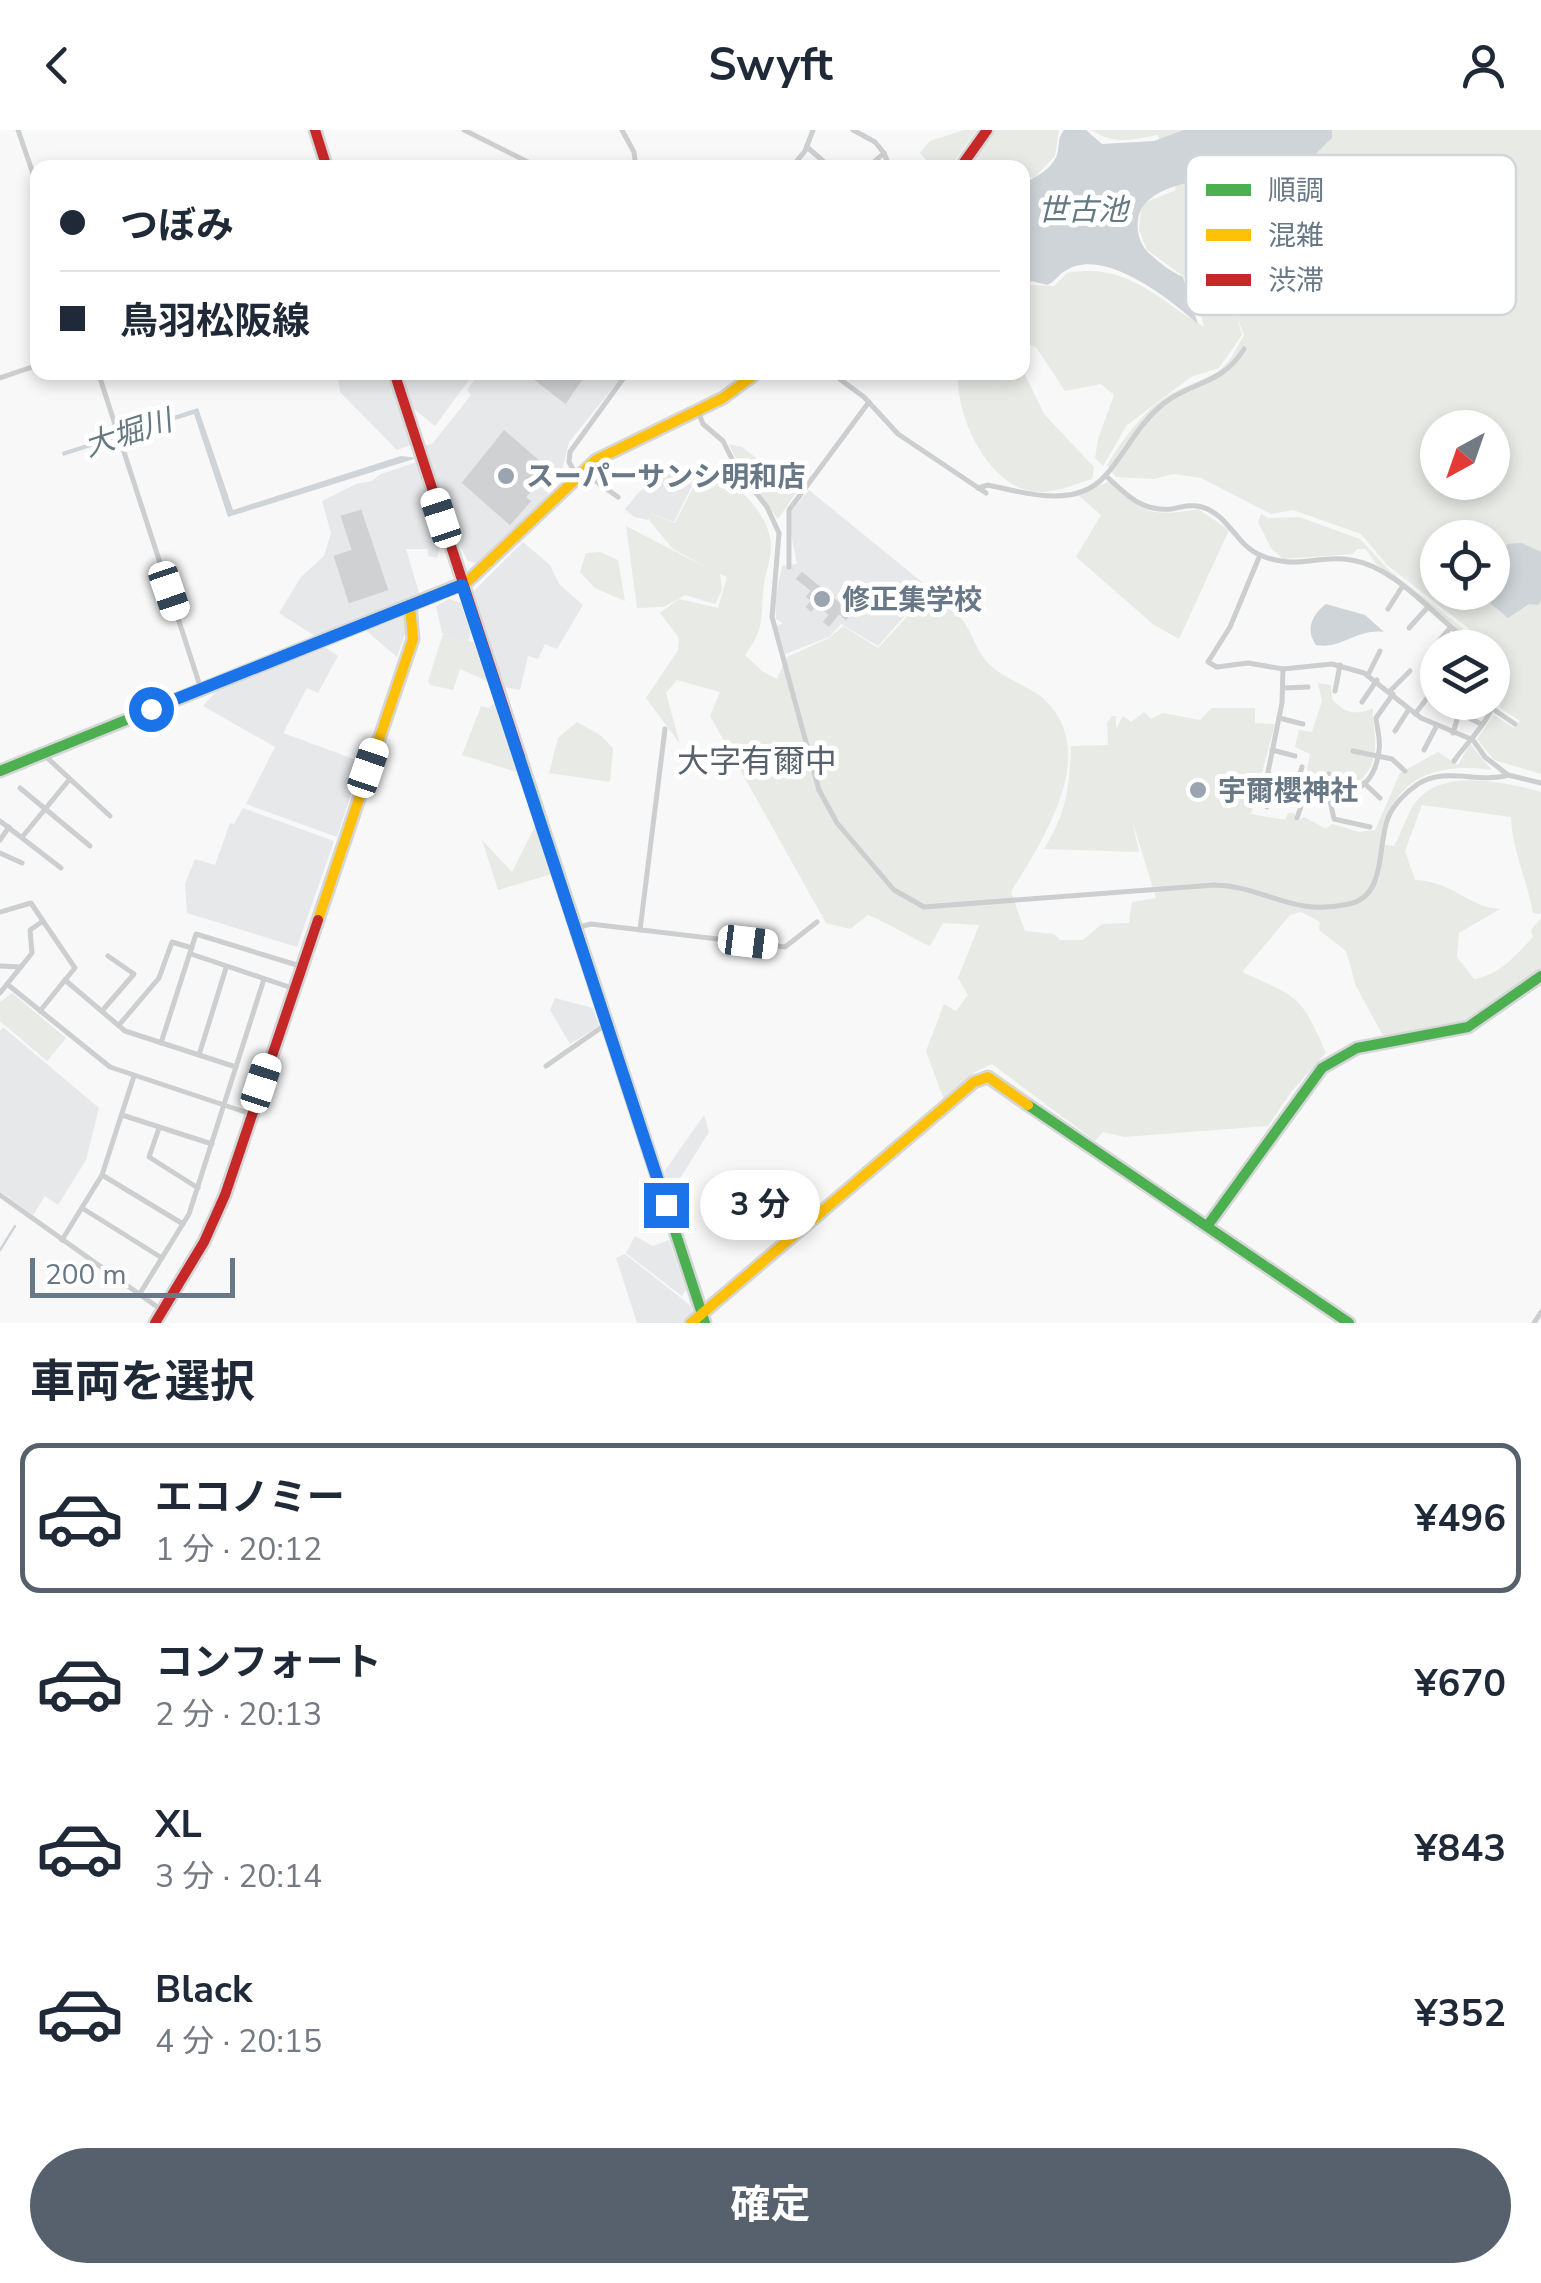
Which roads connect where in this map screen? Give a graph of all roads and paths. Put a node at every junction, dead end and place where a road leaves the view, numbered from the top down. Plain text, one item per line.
1 (18, 130) edge
2 (315, 130) edge
3 (464, 130) edge
4 (622, 130) edge
5 (813, 130) edge
6 (853, 130) edge
7 (987, 130) edge
8 (807, 147) junction
9 (884, 153) junction
10 (324, 160) edge
11 (524, 160) edge
12 (635, 160) edge
13 (797, 160) edge
14 (822, 160) edge
15 (876, 160) edge
16 (887, 160) edge
17 (966, 160) edge
18 (30, 165) edge
19 (1244, 349) dead end
20 (30, 369) edge
21 (0, 378) edge
22 (100, 380) edge
23 (397, 380) edge
24 (622, 380) edge
25 (746, 380) edge
26 (840, 380) edge
27 (869, 402) junction
28 (698, 411) junction
29 (579, 473) junction
30 (1106, 476) junction
31 (978, 488) junction
32 (986, 493) dead end
33 (618, 497) dead end
34 (1260, 555) junction
35 (789, 567) dead end
36 (462, 585) junction
37 (1402, 587) junction
38 (1420, 602) edge
39 (410, 605) junction
40 (1388, 610) dead end
41 (1425, 610) edge
42 (1430, 610) edge
43 (1409, 628) dead end
44 (1452, 628) edge
45 (1380, 651) dead end
46 (1340, 665) junction
47 (1283, 669) junction
48 (1410, 672) dead end
49 (1368, 675) junction
50 (1377, 680) junction
51 (1308, 687) dead end
52 (200, 688) junction
53 (1283, 688) junction
54 (1335, 691) dead end
55 (1391, 693) junction
56 (1362, 702) dead end
57 (1420, 704) edge
58 (1412, 711) junction
59 (1278, 718) junction
60 (1485, 720) edge
61 (1510, 720) edge
62 (1303, 724) dead end
63 (1482, 724) junction
64 (1516, 724) dead end
65 (1436, 727) junction
66 (665, 729) dead end
67 (1395, 731) dead end
68 (1453, 733) junction
69 (1470, 738) junction
70 (1272, 750) junction
71 (1424, 750) dead end
72 (1353, 751) dead end
73 (42, 753) junction
74 (1295, 756) dead end
75 (1378, 756) junction
76 (1454, 760) dead end
77 (1302, 767) dead end
78 (0, 770) edge
79 (1405, 771) dead end
80 (1330, 774) dead end
81 (1508, 775) junction
82 (69, 780) junction
83 (1364, 783) junction
84 (1541, 783) edge
85 (1276, 786) junction
86 (20, 788) dead end
87 (1294, 792) junction
88 (1305, 795) junction
89 (1380, 798) dead end
90 (1329, 799) junction
91 (1268, 807) dead end
92 (44, 808) junction
93 (110, 816) dead end
94 (1298, 818) dead end
95 (0, 821) edge
96 (9, 827) junction
97 (1370, 827) dead end
98 (22, 836) junction
99 (0, 840) edge
100 (90, 846) dead end
101 (0, 854) edge
102 (22, 863) dead end
103 (61, 868) dead end
104 (0, 912) edge
105 (43, 922) junction
106 (817, 922) dead end
107 (576, 928) junction
108 (640, 930) junction
109 (191, 951) junction
110 (108, 956) dead end
111 (0, 966) edge
112 (300, 966) junction
113 (21, 967) junction
114 (226, 967) junction
115 (1541, 976) edge
116 (264, 979) junction
117 (65, 980) junction
118 (8, 984) junction
119 (292, 988) junction
120 (0, 993) edge
121 (40, 1011) junction
122 (102, 1011) junction
123 (606, 1024) junction
124 (119, 1025) junction
125 (161, 1044) junction
126 (198, 1055) junction
127 (546, 1066) dead end
128 (236, 1067) junction
129 (134, 1076) junction
130 (224, 1105) junction
131 (252, 1114) junction
132 (122, 1116) junction
133 (158, 1128) junction
134 (212, 1144) junction
135 (102, 1175) junction
136 (198, 1188) junction
137 (0, 1195) edge
138 (82, 1208) junction
139 (183, 1224) junction
140 (1208, 1225) junction
141 (62, 1240) junction
142 (162, 1258) junction
143 (140, 1295) junction
144 (162, 1311) junction
145 (1541, 1312) edge
146 (704, 1318) edge
147 (156, 1323) edge
148 (691, 1323) edge
149 (1348, 1323) edge
150 (1534, 1323) edge

1 - 18 street
2 - 10 main road
3 - 11 street
4 - 12 street
5 - 8 street
6 - 9 street
7 - 17 main road
8 - 13 street
8 - 14 street
9 - 15 street
9 - 16 street
19 - 30 street
20 - 21 street
22 - 52 street
23 - 36 main road
24 - 29 street
25 - 28 main road
26 - 27 street
27 - 31 street
27 - 35 street
28 - 29 main road
28 - 81 street
29 - 33 street
29 - 36 main road
30 - 31 street
30 - 34 street
31 - 32 street
34 - 37 street
34 - 47 street
36 - 39 main road
36 - 107 main road
37 - 38 street
37 - 40 street
39 - 52 main road
39 - 112 main road
41 - 43 street
42 - 44 street
45 - 49 street
46 - 47 street
46 - 49 street
46 - 54 street
47 - 53 street
48 - 55 street
49 - 50 street
50 - 55 street
50 - 56 street
51 - 53 street
52 - 73 main road
53 - 59 street
55 - 58 street
55 - 75 street
57 - 58 street
58 - 65 street
58 - 67 street
59 - 62 street
59 - 70 street
60 - 63 street
61 - 64 street
63 - 68 street
63 - 69 street
65 - 68 street
65 - 71 street
66 - 108 street
68 - 69 street
69 - 76 street
69 - 81 street
70 - 74 street
70 - 85 street
72 - 75 street
73 - 78 main road
73 - 82 street
75 - 79 street
75 - 83 street
77 - 87 street
80 - 90 street
81 - 84 street
82 - 92 street
82 - 93 street
83 - 89 street
83 - 90 street
85 - 87 street
85 - 91 street
86 - 92 street
87 - 88 street
88 - 90 street
88 - 94 street
90 - 97 street
92 - 98 street
92 - 100 street
95 - 96 street
96 - 98 street
96 - 99 street
98 - 103 street
101 - 102 street
104 - 105 street
105 - 113 street
105 - 117 street
106 - 108 street
107 - 108 street
107 - 123 main road
109 - 112 street
109 - 114 street
109 - 124 street
109 - 125 street
110 - 122 street
111 - 113 street
112 - 119 main road
113 - 118 street
114 - 116 street
114 - 126 street
115 - 140 main road
116 - 119 street
116 - 128 street
117 - 121 street
117 - 122 street
118 - 120 street
118 - 121 street
119 - 131 main road
121 - 129 street
122 - 124 street
123 - 127 street
123 - 146 main road
124 - 125 street
125 - 126 street
126 - 128 street
128 - 130 street
129 - 130 street
129 - 132 street
130 - 131 street
130 - 134 street
131 - 144 main road
132 - 133 street
132 - 135 street
133 - 134 street
133 - 136 street
134 - 136 street
135 - 138 street
135 - 139 street
136 - 139 street
137 - 141 street
138 - 141 street
138 - 142 street
139 - 142 street
140 - 146 main road
140 - 149 main road
141 - 143 street
142 - 143 street
143 - 144 street
144 - 147 main road
145 - 150 street
146 - 148 main road

